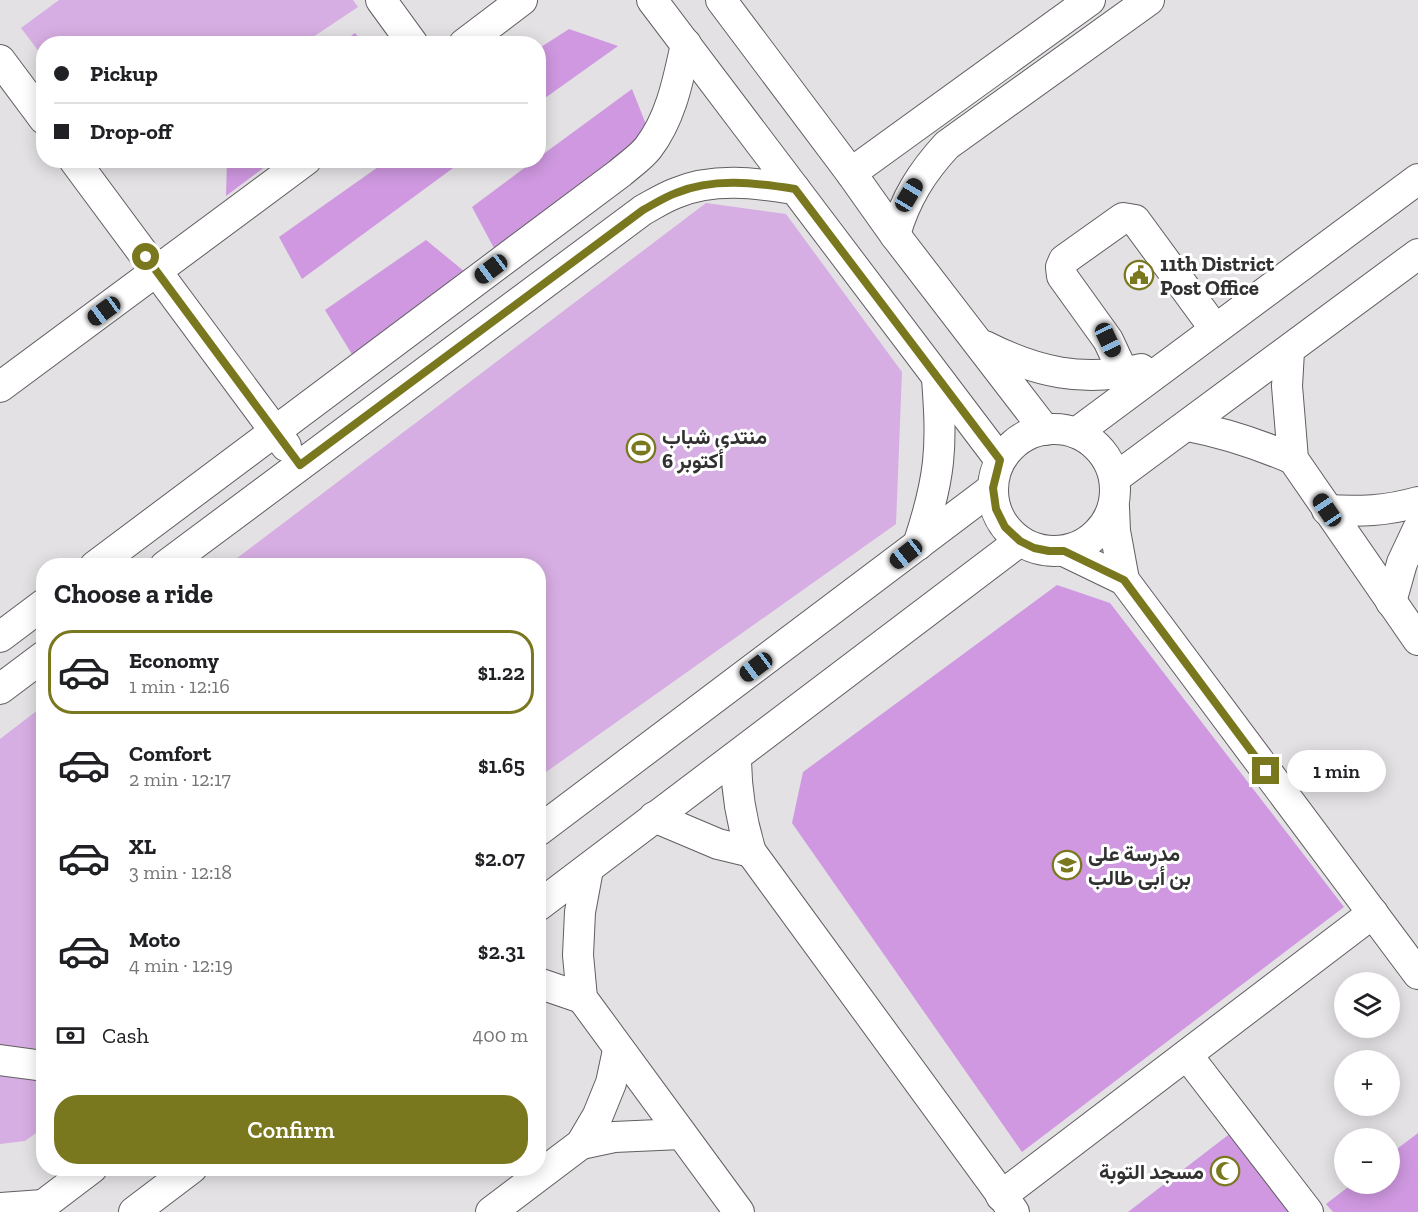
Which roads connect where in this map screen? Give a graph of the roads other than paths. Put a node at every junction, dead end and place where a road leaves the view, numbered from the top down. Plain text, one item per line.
1 (381, 0) edge
2 (522, 0) edge
3 (652, 0) edge
4 (721, 0) edge
5 (1090, 0) edge
6 (1149, 0) edge
7 (407, 36) edge
8 (475, 36) edge
9 (686, 44) junction
10 (0, 60) edge
11 (36, 108) edge
12 (80, 168) edge
13 (295, 168) edge
14 (851, 173) junction
15 (1418, 179) edge
16 (795, 189) junction
17 (895, 235) junction
18 (1418, 254) edge
19 (157, 272) junction
20 (1215, 329) junction
21 (980, 344) junction
22 (1289, 351) junction
23 (1178, 357) junction
24 (1123, 372) junction
25 (937, 378) junction
26 (0, 387) edge
27 (1188, 426) junction
28 (1045, 430) junction
29 (275, 431) junction
30 (1076, 433) junction
31 (1293, 459) junction
32 (300, 465) junction
33 (996, 474) junction
34 (1114, 493) junction
35 (1418, 502) edge
36 (1327, 510) junction
37 (1418, 529) edge
38 (1020, 541) junction
39 (918, 545) junction
40 (1064, 551) junction
41 (106, 558) edge
42 (176, 558) edge
43 (1124, 580) junction
44 (1391, 602) junction
45 (36, 610) edge
46 (0, 636) edge
47 (1418, 640) edge
48 (36, 662) edge
49 (0, 689) edge
50 (736, 757) junction
51 (654, 817) junction
52 (546, 825) edge
53 (751, 852) junction
54 (588, 869) junction
55 (546, 900) edge
56 (1373, 913) junction
57 (1418, 974) edge
58 (546, 986) edge
59 (582, 998) junction
60 (618, 1050) junction
61 (1187, 1054) junction
62 (0, 1060) edge
63 (36, 1065) edge
64 (681, 1134) junction
65 (580, 1144) junction
66 (546, 1170) edge
67 (82, 1176) edge
68 (181, 1176) edge
69 (538, 1176) edge
70 (1008, 1204) edge
71 (0, 1208) edge
72 (39, 1209) edge
73 (134, 1212) edge
74 (491, 1212) edge
75 (739, 1212) edge
76 (1308, 1212) edge

1 - 7 street
2 - 8 street
3 - 9 street
4 - 14 street
5 - 14 street
6 - 17 street
9 - 16 street
9 - 29 street
10 - 11 street
12 - 19 street
13 - 19 street
14 - 17 street
15 - 20 street
16 - 25 street
16 - 32 street
17 - 21 street
18 - 22 street
19 - 26 street
19 - 29 street
20 - 23 street
20 - 24 street
21 - 24 street
21 - 28 street
22 - 27 street
22 - 31 street
23 - 24 street
23 - 30 street
25 - 33 street
25 - 39 street
27 - 31 street
27 - 34 street
28 - 30 street
28 - 33 street
29 - 32 street
29 - 41 street
30 - 34 street
31 - 36 street
32 - 42 street
33 - 38 street
33 - 39 street
34 - 40 street
34 - 43 street
35 - 36 street
36 - 44 street
37 - 44 street
38 - 40 street
38 - 50 street
39 - 52 street
40 - 43 street
43 - 56 street
44 - 47 street
45 - 46 street
48 - 49 street
50 - 51 street
50 - 53 street
51 - 53 street
51 - 54 street
53 - 70 street
54 - 55 street
54 - 59 street
56 - 57 street
56 - 61 street
58 - 59 street
59 - 60 street
60 - 64 street
60 - 65 street
61 - 70 street
61 - 76 street
62 - 63 street
64 - 65 street
64 - 75 street
65 - 66 street
67 - 72 street
68 - 73 street
69 - 74 street
71 - 72 street

